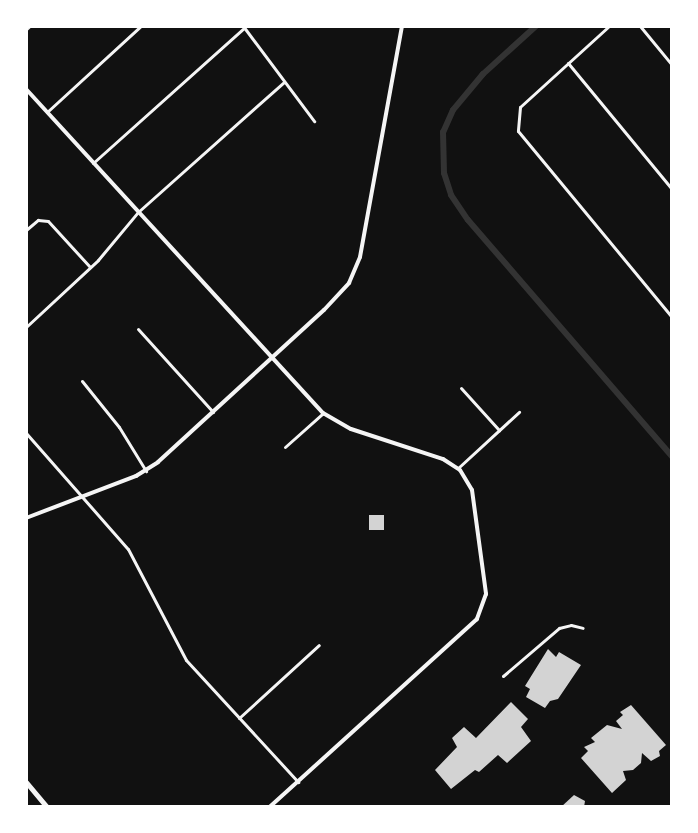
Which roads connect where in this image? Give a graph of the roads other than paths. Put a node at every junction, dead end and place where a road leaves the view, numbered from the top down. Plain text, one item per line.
1 (141, 26) edge
2 (402, 26) edge
3 (609, 26) edge
4 (640, 26) edge
5 (244, 27) edge
6 (568, 63) junction
7 (672, 65) edge
8 (284, 82) junction
9 (26, 89) edge
10 (47, 112) junction
11 (314, 121) dead end
12 (93, 163) junction
13 (672, 189) edge
14 (138, 212) junction
15 (26, 230) edge
16 (90, 267) junction
17 (672, 317) edge
18 (26, 327) edge
19 (138, 329) dead end
20 (271, 359) junction
21 (82, 381) dead end
22 (461, 388) dead end
23 (213, 412) junction
24 (519, 412) dead end
25 (323, 413) junction
26 (499, 430) junction
27 (26, 433) edge
28 (285, 447) dead end
29 (458, 468) junction
30 (146, 471) junction
31 (83, 495) junction
32 (26, 518) edge
33 (583, 628) dead end
34 (319, 645) dead end
35 (503, 676) dead end
36 (239, 718) junction
37 (26, 782) edge
38 (298, 782) junction
39 (47, 807) edge
40 (270, 807) edge

1 - 10 street
2 - 20 street
3 - 6 street
4 - 7 street
5 - 8 street
5 - 12 street
6 - 13 street
6 - 17 street
8 - 11 street
8 - 14 street
9 - 10 street
10 - 12 street
12 - 14 street
14 - 16 street
14 - 20 street
15 - 16 street
16 - 18 street
19 - 23 street
20 - 23 street
20 - 25 street
21 - 30 street
22 - 26 street
23 - 30 street
24 - 26 street
25 - 28 street
25 - 29 street
26 - 29 street
27 - 31 street
29 - 38 street
30 - 31 street
31 - 32 street
31 - 36 street
33 - 35 street
34 - 36 street
36 - 38 street
37 - 39 main road
38 - 40 street

